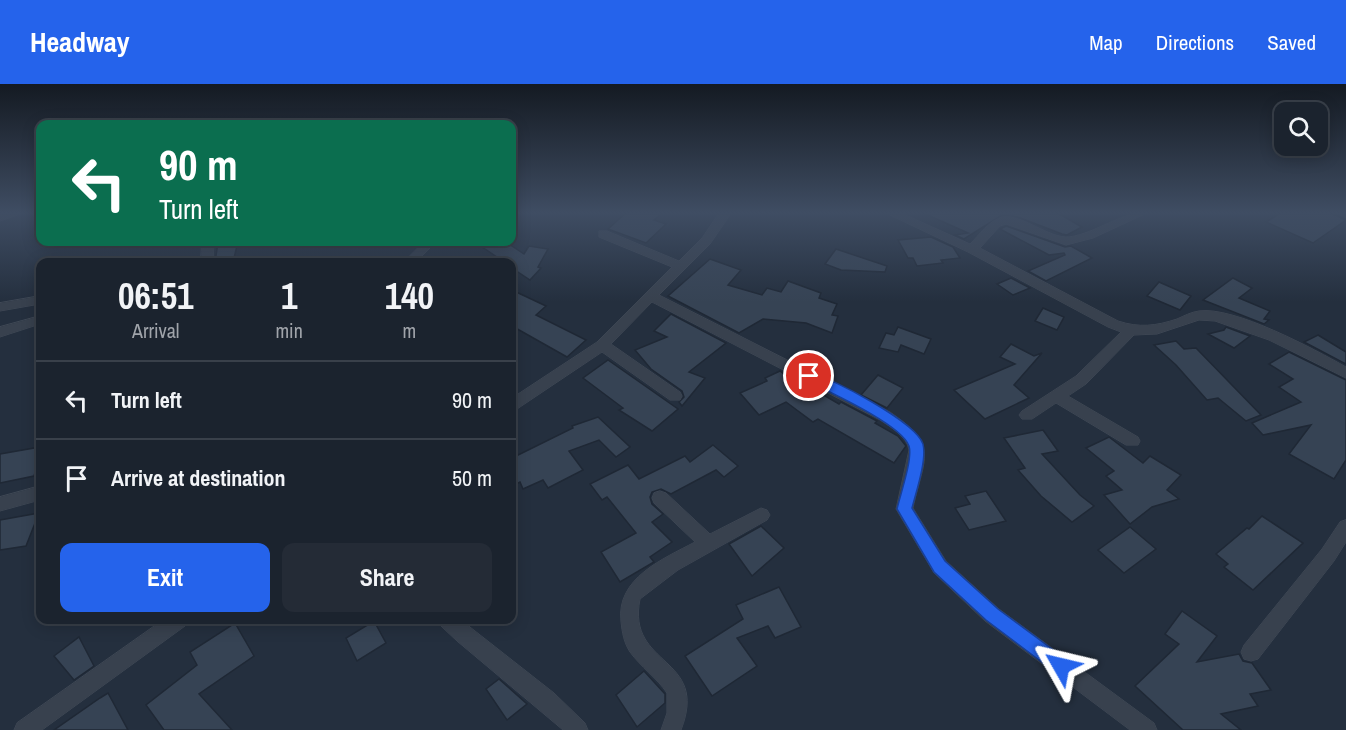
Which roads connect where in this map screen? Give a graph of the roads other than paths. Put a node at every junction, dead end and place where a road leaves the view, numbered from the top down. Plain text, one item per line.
1 (623, 242) edge
2 (705, 242) edge
3 (957, 242) edge
4 (979, 242) edge
5 (426, 246) edge
6 (972, 249) junction
7 (414, 258) edge
8 (680, 266) junction
9 (650, 296) junction
10 (36, 301) edge
11 (0, 307) edge
12 (36, 321) edge
13 (1130, 331) junction
14 (0, 332) edge
15 (602, 345) junction
16 (1346, 373) edge
17 (675, 396) dead end
18 (1056, 396) junction
19 (516, 402) edge
20 (1027, 415) dead end
21 (1132, 441) dead end
22 (36, 493) edge
23 (660, 498) dead end
24 (0, 504) edge
25 (761, 515) dead end
26 (1346, 527) edge
27 (709, 544) junction
28 (172, 624) edge
29 (452, 624) edge
30 (1251, 652) dead end
31 (24, 730) edge
32 (578, 730) edge
33 (672, 730) edge
34 (1147, 730) edge

1 - 8 street
2 - 8 street
3 - 6 street
4 - 6 street
5 - 7 street
6 - 13 street
8 - 9 street
9 - 15 street
9 - 34 street
10 - 11 street
12 - 14 street
13 - 16 street
13 - 18 street
15 - 17 street
15 - 19 street
18 - 20 street
18 - 21 street
22 - 24 street
23 - 27 street
25 - 27 street
26 - 30 street
27 - 33 street
28 - 31 street
29 - 32 street

